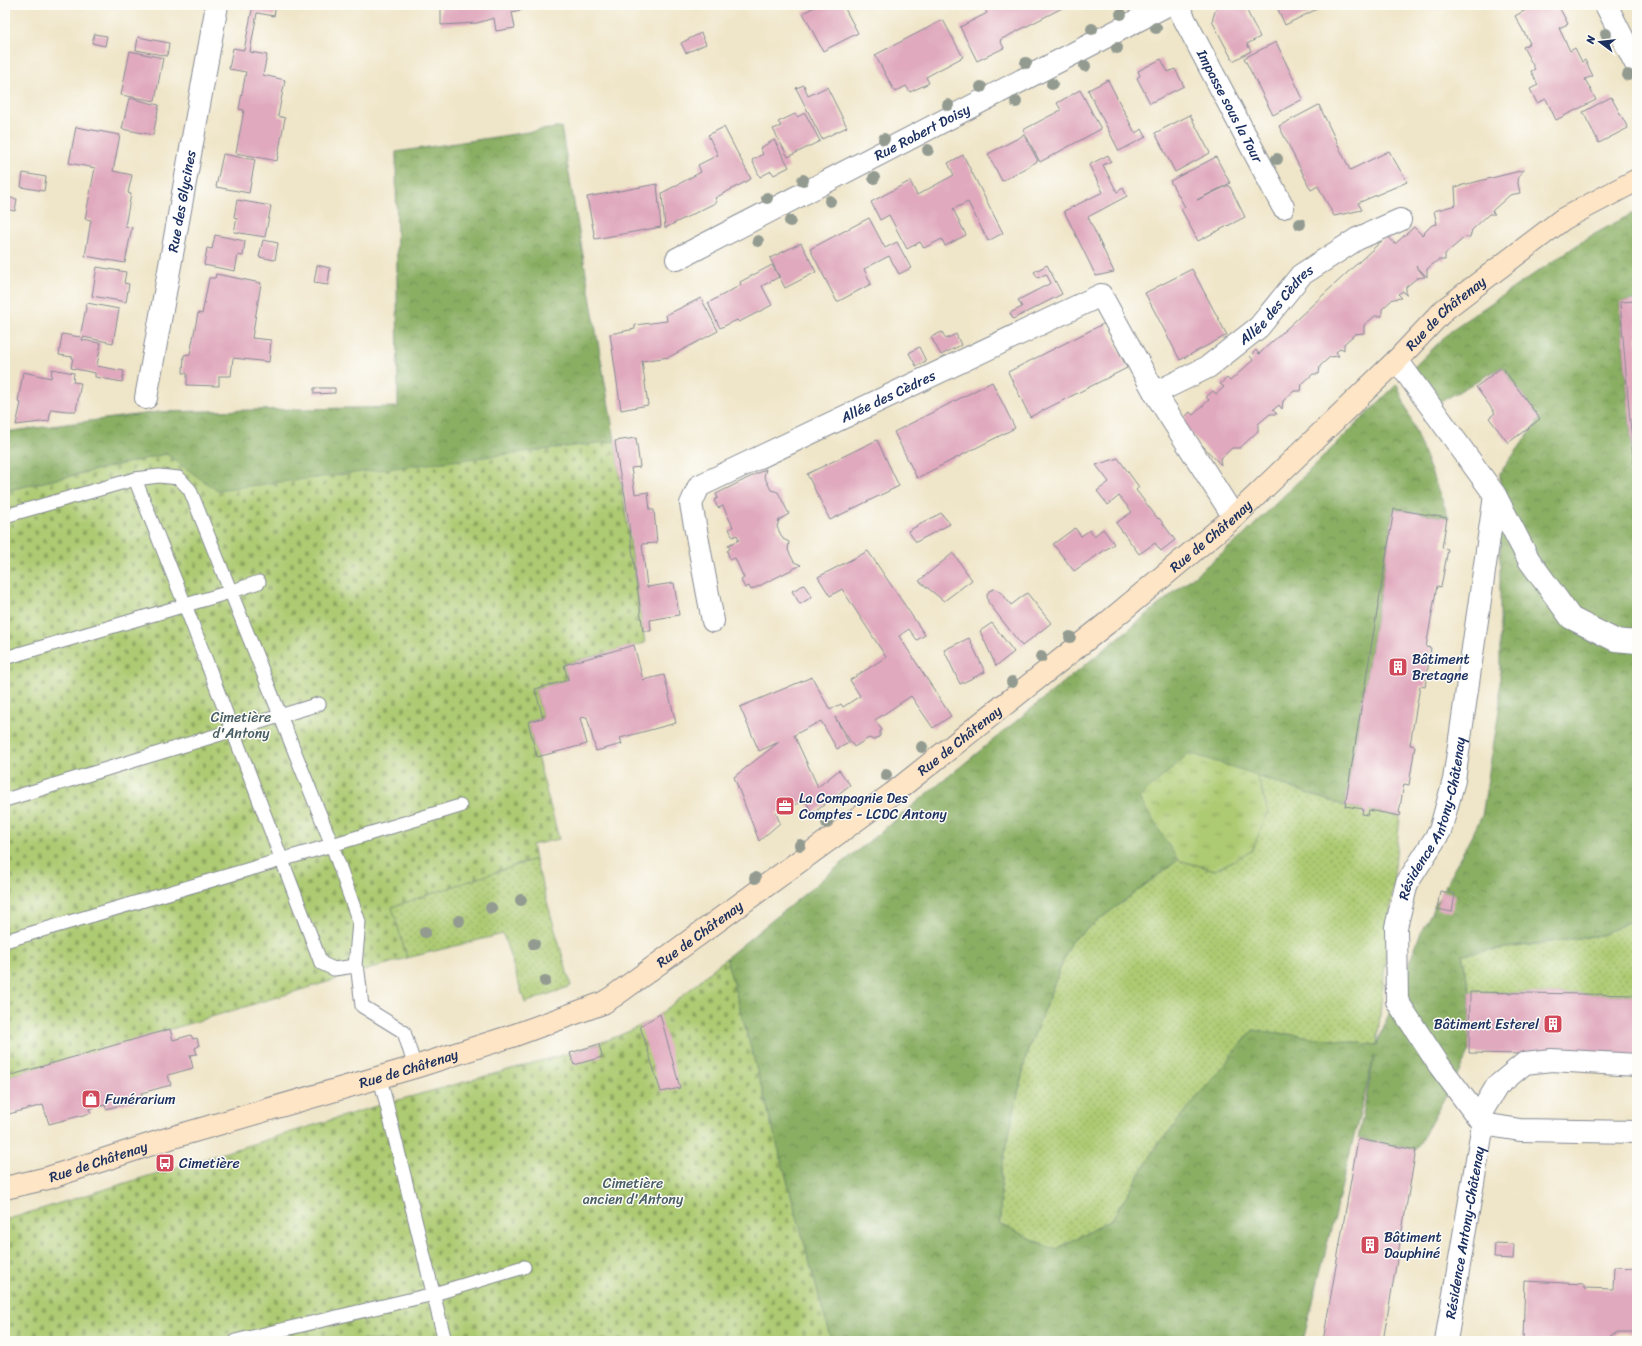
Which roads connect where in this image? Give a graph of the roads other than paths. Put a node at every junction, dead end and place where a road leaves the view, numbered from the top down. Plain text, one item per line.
1 (217, 5) edge
2 (1167, 5) edge
3 (1177, 5) edge
4 (1606, 5) edge
5 (1637, 66) edge
6 (1637, 180) edge
7 (1283, 207) dead end
8 (1400, 220) dead end
9 (677, 259) dead end
10 (1397, 360) junction
11 (1155, 393) junction
12 (146, 398) dead end
13 (135, 479) junction
14 (1495, 495) junction
15 (5, 516) edge
16 (1234, 517) junction
17 (259, 582) dead end
18 (230, 592) junction
19 (185, 605) junction
20 (713, 621) dead end
21 (1637, 642) edge
22 (5, 658) edge
23 (319, 704) dead end
24 (279, 716) junction
25 (232, 731) junction
26 (5, 800) edge
27 (460, 806) dead end
28 (332, 845) junction
29 (282, 860) junction
30 (5, 941) edge
31 (355, 966) junction
32 (1637, 1065) edge
33 (415, 1067) junction
34 (380, 1078) junction
35 (1481, 1120) junction
36 (1637, 1132) edge
37 (11, 1184) edge
38 (524, 1267) dead end
39 (434, 1294) junction
40 (235, 1341) edge
41 (445, 1341) edge
42 (1446, 1341) edge

1 - 12 street, Rue des Glycines
2 - 9 street, Rue Robert Doisy
3 - 7 street, Impasse sous la Tour
4 - 5 street
6 - 10 main road, Rue de Châtenay
8 - 11 street, Allée des Cèdres
10 - 14 street
10 - 16 main road, Rue de Châtenay
11 - 16 street, Allée des Cèdres
11 - 20 street, Allée des Cèdres
13 - 15 lane
13 - 18 lane
13 - 19 lane
14 - 21 street
14 - 35 street, Résidence Antony-Châtenay
16 - 33 main road, Rue de Châtenay
17 - 18 lane
18 - 19 lane
18 - 24 lane
19 - 22 lane
19 - 25 lane
23 - 24 lane
24 - 25 lane
24 - 28 lane
25 - 26 lane
25 - 29 lane
27 - 28 lane
28 - 29 lane
28 - 31 lane
29 - 30 lane
29 - 31 lane
31 - 33 lane
32 - 35 street, Résidence Antony-Châtenay
33 - 34 main road, Rue de Châtenay
34 - 37 main road, Rue de Châtenay
34 - 39 lane
35 - 36 street
35 - 42 street, Résidence Antony-Châtenay
38 - 39 lane
39 - 40 lane
39 - 41 lane

